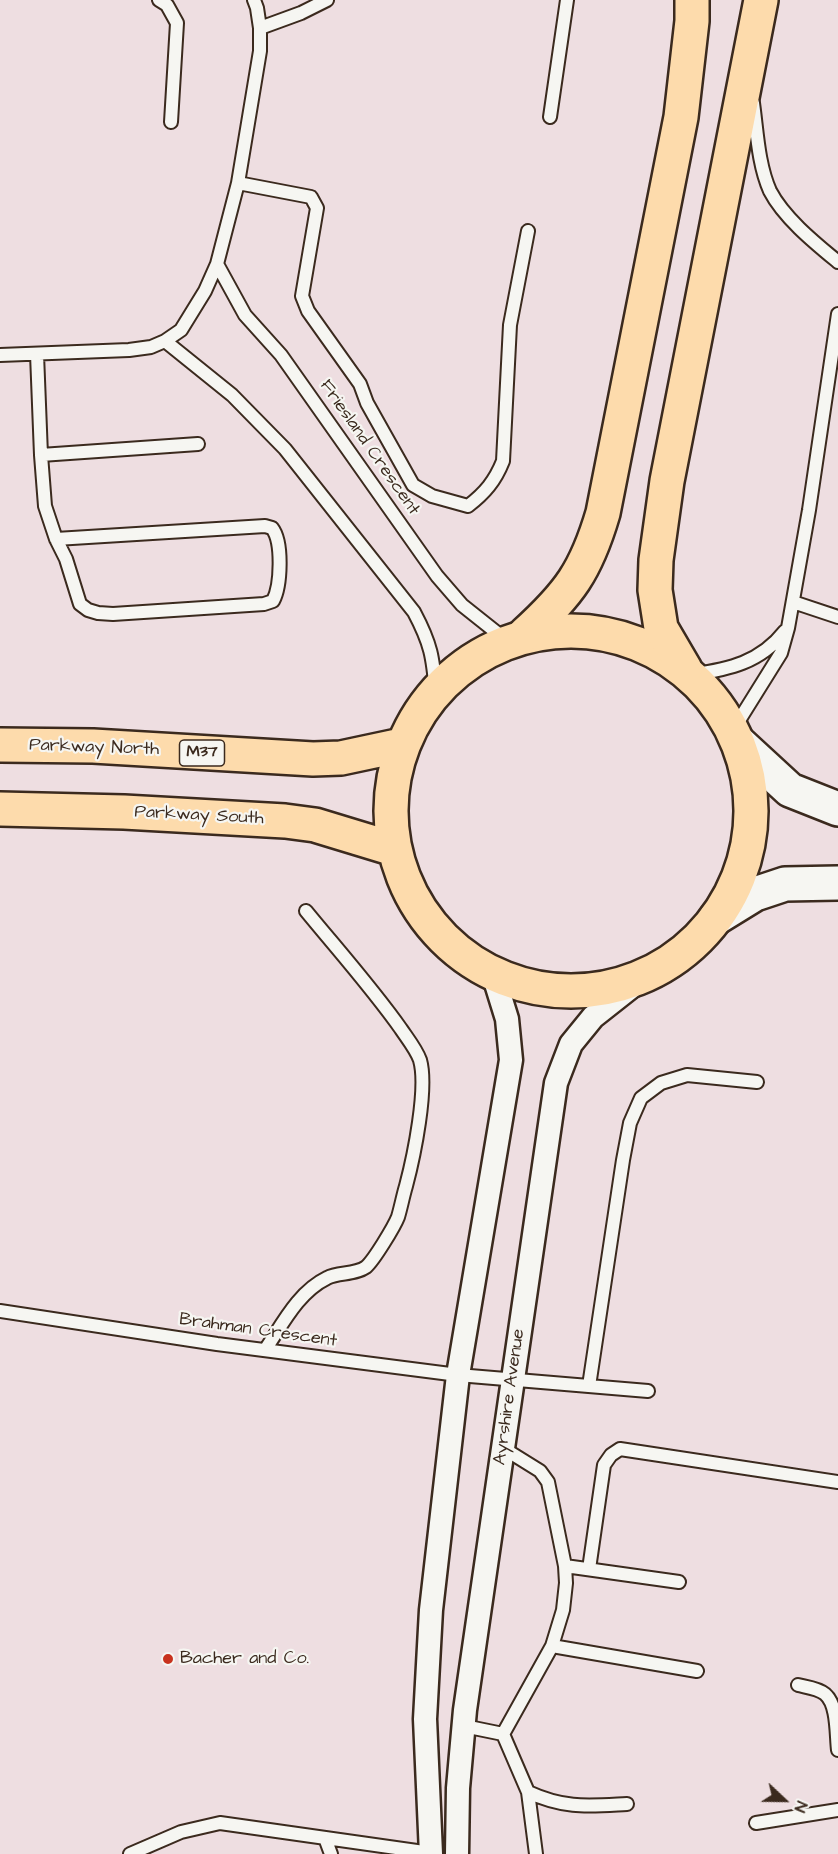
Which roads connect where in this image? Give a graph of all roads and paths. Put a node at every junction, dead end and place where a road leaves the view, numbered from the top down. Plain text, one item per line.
1 (159, 0) edge
2 (254, 0) edge
3 (327, 0) edge
4 (567, 0) edge
5 (692, 0) edge
6 (761, 0) edge
7 (260, 28) junction
8 (748, 63) junction
9 (549, 117) dead end
10 (171, 122) dead end
11 (238, 183) junction
12 (528, 231) dead end
13 (838, 262) edge
14 (217, 264) junction
15 (838, 314) edge
16 (165, 341) junction
17 (38, 354) junction
18 (0, 355) edge
19 (198, 444) dead end
20 (41, 455) junction
21 (56, 539) junction
22 (794, 602) junction
23 (838, 616) edge
24 (788, 627) junction
25 (516, 637) junction
26 (688, 672) junction
27 (436, 693) junction
28 (736, 736) junction
29 (0, 745) edge
30 (402, 745) junction
31 (0, 809) edge
32 (838, 809) edge
33 (394, 849) junction
34 (838, 883) edge
35 (306, 911) dead end
36 (716, 918) junction
37 (645, 975) junction
38 (494, 976) junction
39 (757, 1082) dead end
40 (0, 1311) edge
41 (265, 1350) junction
42 (458, 1375) junction
43 (512, 1380) junction
44 (589, 1386) junction
45 (648, 1391) dead end
46 (503, 1448) junction
47 (838, 1482) edge
48 (565, 1566) junction
49 (589, 1569) junction
50 (680, 1582) dead end
51 (552, 1646) junction
52 (697, 1671) dead end
53 (798, 1685) dead end
54 (464, 1726) junction
55 (503, 1734) junction
56 (838, 1750) edge
57 (528, 1792) junction
58 (627, 1804) dead end
59 (838, 1810) edge
60 (756, 1822) dead end
61 (325, 1838) junction
62 (431, 1853) edge
63 (130, 1854) edge
64 (331, 1854) edge
65 (457, 1854) edge
66 (536, 1854) edge

1 - 10 lane
2 - 7 lane
3 - 7 lane
4 - 9 lane
5 - 25 main road
6 - 8 main road
7 - 11 lane
8 - 13 lane
8 - 26 main road
11 - 12 lane
11 - 14 lane
14 - 16 lane
14 - 25 lane, Friesland Crescent
15 - 22 lane
16 - 17 lane
16 - 27 lane
17 - 18 lane
17 - 20 lane
19 - 20 lane
20 - 21 lane
21 - 21 lane
22 - 23 lane
22 - 24 lane
24 - 26 lane
24 - 28 lane
25 - 26 main road
25 - 27 main road
26 - 28 main road
27 - 30 main road
28 - 32 main road
28 - 36 main road
29 - 30 main road, Parkway North / M37
30 - 33 main road
31 - 33 main road, Parkway South
33 - 38 main road
34 - 36 main road
35 - 41 lane
36 - 37 main road
37 - 38 main road
37 - 43 street, Ayrshire Avenue
38 - 42 street
39 - 44 lane
40 - 41 lane, Brahman Crescent
41 - 42 lane, Brahman Crescent
42 - 43 lane, Brahman Crescent
42 - 62 street
43 - 44 lane, Brahman Crescent
43 - 46 street, Ayrshire Avenue
44 - 45 lane, Brahman Crescent
46 - 48 lane
46 - 54 street, Ayrshire Avenue
47 - 49 lane
48 - 49 lane
48 - 51 lane
49 - 50 lane
51 - 52 lane
51 - 55 lane
53 - 56 lane
54 - 55 lane
54 - 65 street, Ayrshire Avenue
55 - 57 lane
57 - 58 lane
57 - 66 lane
59 - 60 lane
61 - 62 lane
61 - 63 lane
61 - 64 lane

